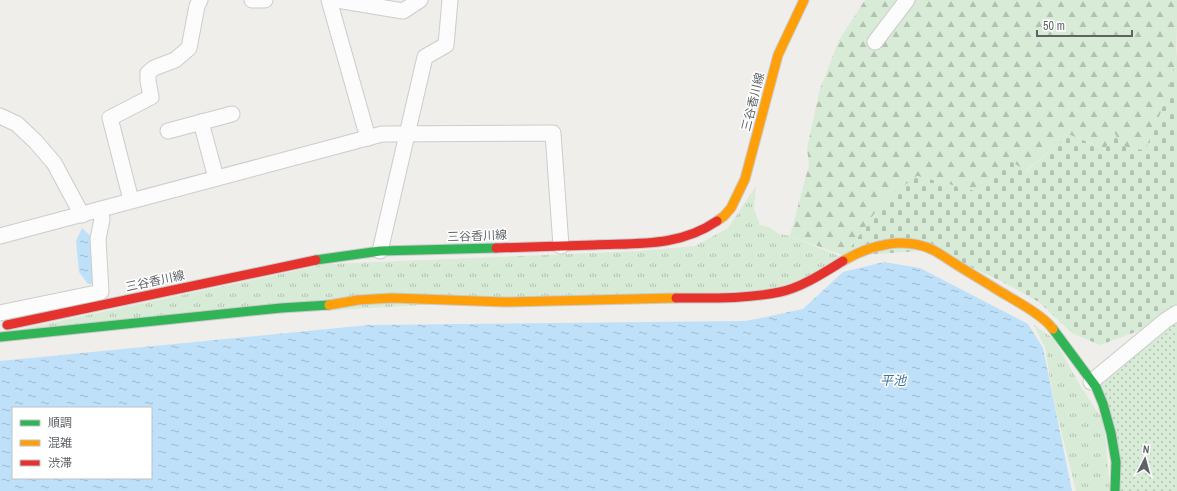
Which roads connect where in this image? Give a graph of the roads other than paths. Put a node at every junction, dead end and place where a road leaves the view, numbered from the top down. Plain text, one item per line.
1 (200, 0) edge
2 (252, 0) edge
3 (265, 0) edge
4 (329, 0) edge
5 (337, 0) edge
6 (420, 0) edge
7 (450, 0) edge
8 (804, 0) edge
9 (907, 0) edge
10 (876, 42) dead end
11 (232, 114) dead end
12 (1, 118) edge
13 (201, 122) junction
14 (168, 131) dead end
15 (407, 134) junction
16 (368, 138) junction
17 (216, 178) junction
18 (131, 200) junction
19 (100, 210) junction
20 (82, 215) junction
21 (0, 236) edge
22 (561, 246) junction
23 (380, 251) junction
24 (0, 313) edge
25 (1177, 313) edge
26 (0, 327) edge
27 (0, 337) edge
28 (1091, 382) junction
29 (1115, 491) edge

1 - 18 street
2 - 3 street
4 - 16 street
5 - 6 street
7 - 15 street
8 - 22 street, 三谷香川線
9 - 10 street
11 - 13 street
12 - 20 street
13 - 14 street
13 - 17 street
15 - 16 street
15 - 22 street
15 - 23 street
16 - 17 street
17 - 18 street
18 - 19 street
19 - 20 street
19 - 24 street
20 - 21 street
22 - 23 street, 三谷香川線
23 - 26 street, 三谷香川線
25 - 28 street
27 - 28 street
28 - 29 street

